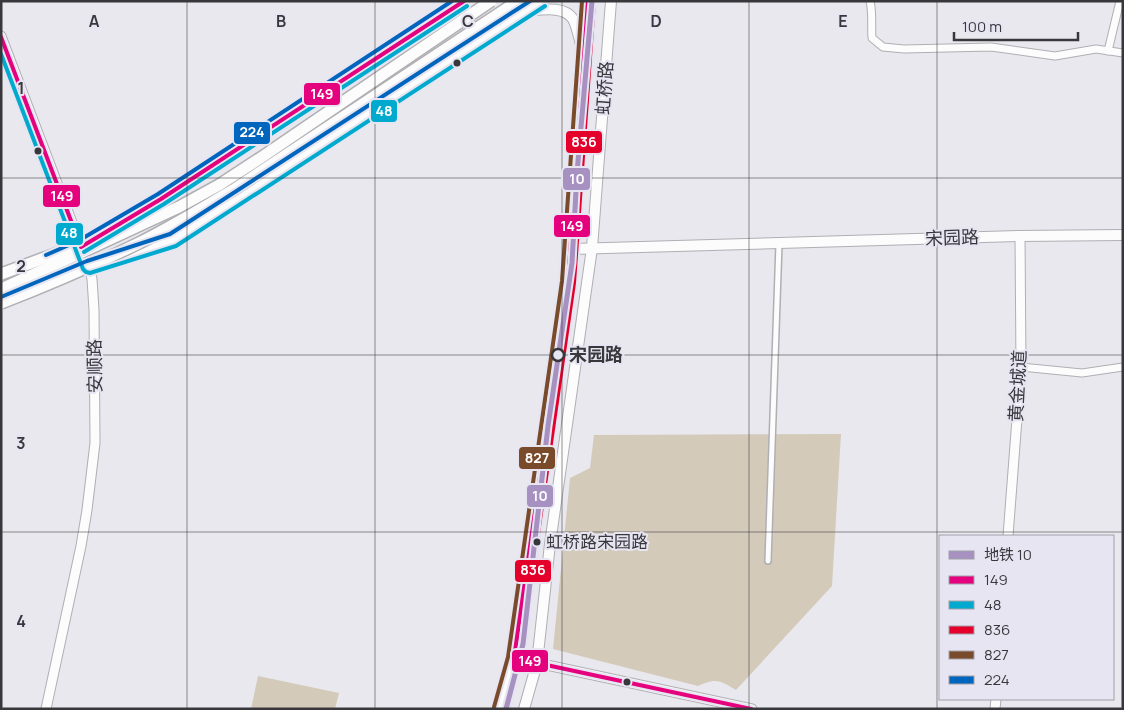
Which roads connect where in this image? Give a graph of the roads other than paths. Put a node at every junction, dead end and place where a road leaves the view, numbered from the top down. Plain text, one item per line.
1 (464, 1) edge
2 (491, 1) edge
3 (518, 1) edge
4 (542, 1) edge
5 (588, 1) edge
6 (611, 1) edge
7 (870, 1) edge
8 (1120, 1) edge
9 (526, 12) junction
10 (1, 36) edge
11 (1108, 51) junction
12 (1123, 53) edge
13 (584, 55) junction
14 (179, 207) junction
15 (1123, 234) edge
16 (1020, 236) junction
17 (778, 244) junction
18 (81, 247) junction
19 (592, 248) junction
20 (571, 249) junction
21 (89, 267) junction
22 (1, 274) edge
23 (1, 281) edge
24 (1, 289) edge
25 (1, 303) edge
26 (1020, 367) junction
27 (1123, 367) edge
28 (1008, 535) edge
29 (768, 561) dead end
30 (514, 658) junction
31 (537, 664) junction
32 (711, 705) edge
33 (46, 709) edge
34 (500, 709) edge
35 (524, 709) edge
36 (752, 709) edge

1 - 18 main road
2 - 14 highway, bridge
3 - 25 highway, bridge
4 - 9 main road
5 - 13 main road, 虹桥路
6 - 19 main road, 虹桥路
7 - 11 street
8 - 11 street
9 - 13 main road
9 - 21 main road
10 - 18 street, 安顺路
11 - 12 street
13 - 20 main road, 虹桥路
14 - 22 highway, bridge
14 - 24 highway, bridge
15 - 16 main road, 宋园路
16 - 17 main road, 宋园路
16 - 26 street, 黄金城道
17 - 19 main road, 宋园路
17 - 29 street
18 - 21 street, 安顺路
18 - 23 main road
19 - 20 main road, 宋园路
19 - 31 main road, 虹桥路
20 - 30 main road, 虹桥路
21 - 25 main road
21 - 33 street, 安顺路
26 - 27 street
26 - 28 street, 黄金城道
30 - 31 street
30 - 34 main road, 虹桥路
31 - 32 street
31 - 35 main road, 虹桥路
32 - 36 street

